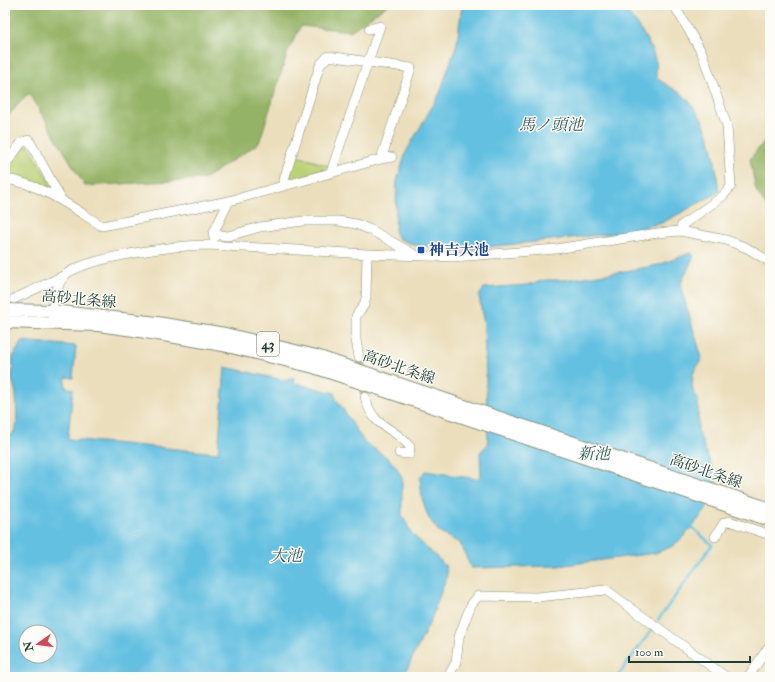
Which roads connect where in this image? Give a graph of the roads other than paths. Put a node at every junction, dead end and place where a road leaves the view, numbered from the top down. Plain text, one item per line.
1 (674, 5) edge
2 (369, 29) dead end
3 (368, 62) junction
4 (392, 157) dead end
5 (381, 159) junction
6 (5, 165) edge
7 (332, 172) junction
8 (5, 180) edge
9 (282, 186) junction
10 (62, 201) junction
11 (229, 201) junction
12 (680, 231) junction
13 (213, 234) junction
14 (215, 245) junction
15 (368, 254) junction
16 (418, 256) junction
17 (770, 262) edge
18 (65, 276) junction
19 (14, 299) dead end
20 (5, 310) edge
21 (52, 317) junction
22 (5, 322) edge
23 (359, 357) tunnel mouth
24 (365, 396) tunnel mouth
25 (399, 453) dead end
26 (722, 499) junction
27 (770, 509) edge
28 (770, 520) edge
29 (770, 535) edge
30 (715, 537) dead end
31 (770, 645) edge
32 (448, 677) edge
33 (726, 677) edge
34 (748, 677) edge

1 - 12 street
2 - 3 street
3 - 5 street
3 - 7 street
3 - 9 street
4 - 5 street
5 - 7 street
6 - 10 street
7 - 9 street
8 - 10 street
9 - 11 street
10 - 11 street
11 - 13 street
12 - 16 street
12 - 17 street
13 - 14 street
13 - 16 street
14 - 15 street
14 - 18 street
15 - 16 street
15 - 23 street
18 - 19 street
18 - 21 street
20 - 21 main road, 高砂北条線 / 43
21 - 22 main road, 高砂北条線 / 43
21 - 26 main road, 高砂北条線 / 43
24 - 25 street
26 - 27 main road, 高砂北条線 / 43
26 - 28 main road, 高砂北条線 / 43
29 - 30 street
31 - 34 street
32 - 33 street

